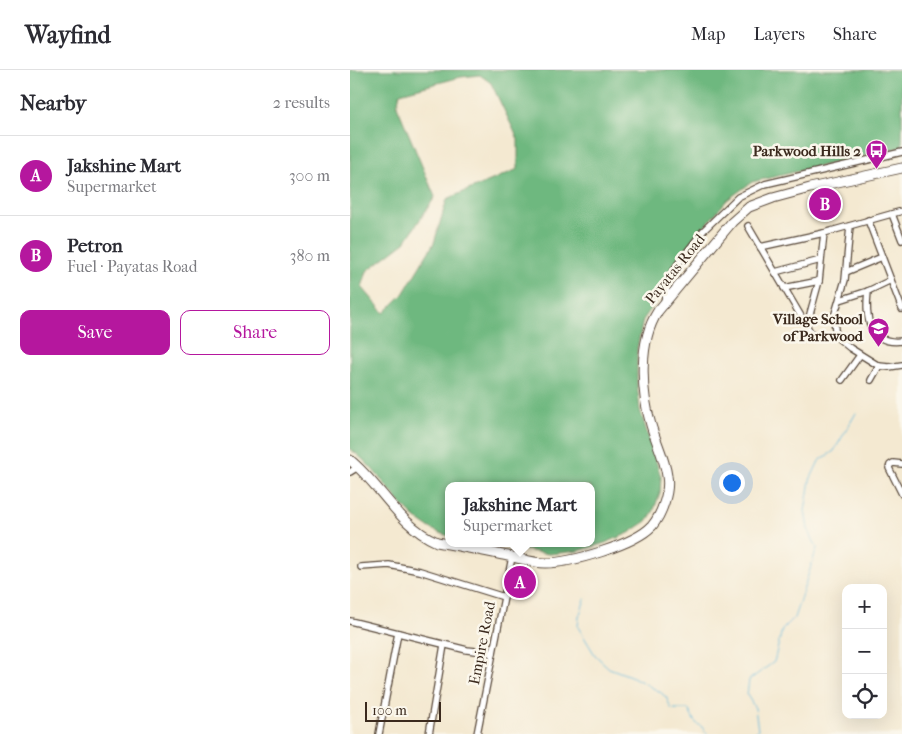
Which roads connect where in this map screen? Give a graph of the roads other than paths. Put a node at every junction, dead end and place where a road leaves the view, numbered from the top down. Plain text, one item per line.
1 (902, 152) edge
2 (902, 168) edge
3 (902, 211) edge
4 (892, 214) junction
5 (868, 220) junction
6 (748, 226) dead end
7 (850, 226) junction
8 (824, 232) junction
9 (902, 240) edge
10 (760, 247) junction
11 (882, 257) junction
12 (821, 260) junction
13 (775, 272) junction
14 (846, 272) junction
15 (891, 280) junction
16 (819, 281) junction
17 (784, 288) junction
18 (868, 291) junction
19 (840, 300) junction
20 (664, 302) junction
21 (902, 309) edge
22 (807, 326) junction
23 (812, 335) dead end
24 (902, 341) edge
25 (860, 355) junction
26 (902, 365) edge
27 (878, 366) junction
28 (842, 380) dead end
29 (871, 380) dead end
30 (350, 460) edge
31 (902, 464) edge
32 (354, 469) edge
33 (902, 494) edge
34 (445, 544) edge
35 (462, 547) edge
36 (512, 557) junction
37 (361, 567) dead end
38 (504, 598) junction
39 (350, 621) edge
40 (398, 633) junction
41 (444, 645) junction
42 (493, 653) junction
43 (379, 734) edge
44 (429, 734) edge
45 (477, 734) edge

1 - 20 street
2 - 20 main road, Payatas Road
3 - 4 street
4 - 5 street
4 - 9 street
5 - 7 street
5 - 11 street
6 - 10 street
7 - 8 street
7 - 14 street
8 - 10 street
8 - 12 street
10 - 13 street
11 - 14 street
11 - 15 street
12 - 13 street
12 - 16 street
13 - 17 street
14 - 19 street
15 - 18 street
15 - 21 street
16 - 17 street
16 - 22 street
17 - 22 street
18 - 19 street
18 - 24 street
19 - 25 street
20 - 36 main road, Payatas Road
22 - 23 street
25 - 27 street
25 - 28 street
26 - 27 street
27 - 29 street
30 - 32 main road, Payatas Road
31 - 33 street
32 - 34 main road, Payatas Road
35 - 36 main road, Payatas Road
36 - 38 street, Empire Road
37 - 38 street
38 - 42 street, Empire Road
39 - 40 street
40 - 41 street
40 - 43 street
41 - 42 street
41 - 44 street
42 - 45 street, Empire Road

